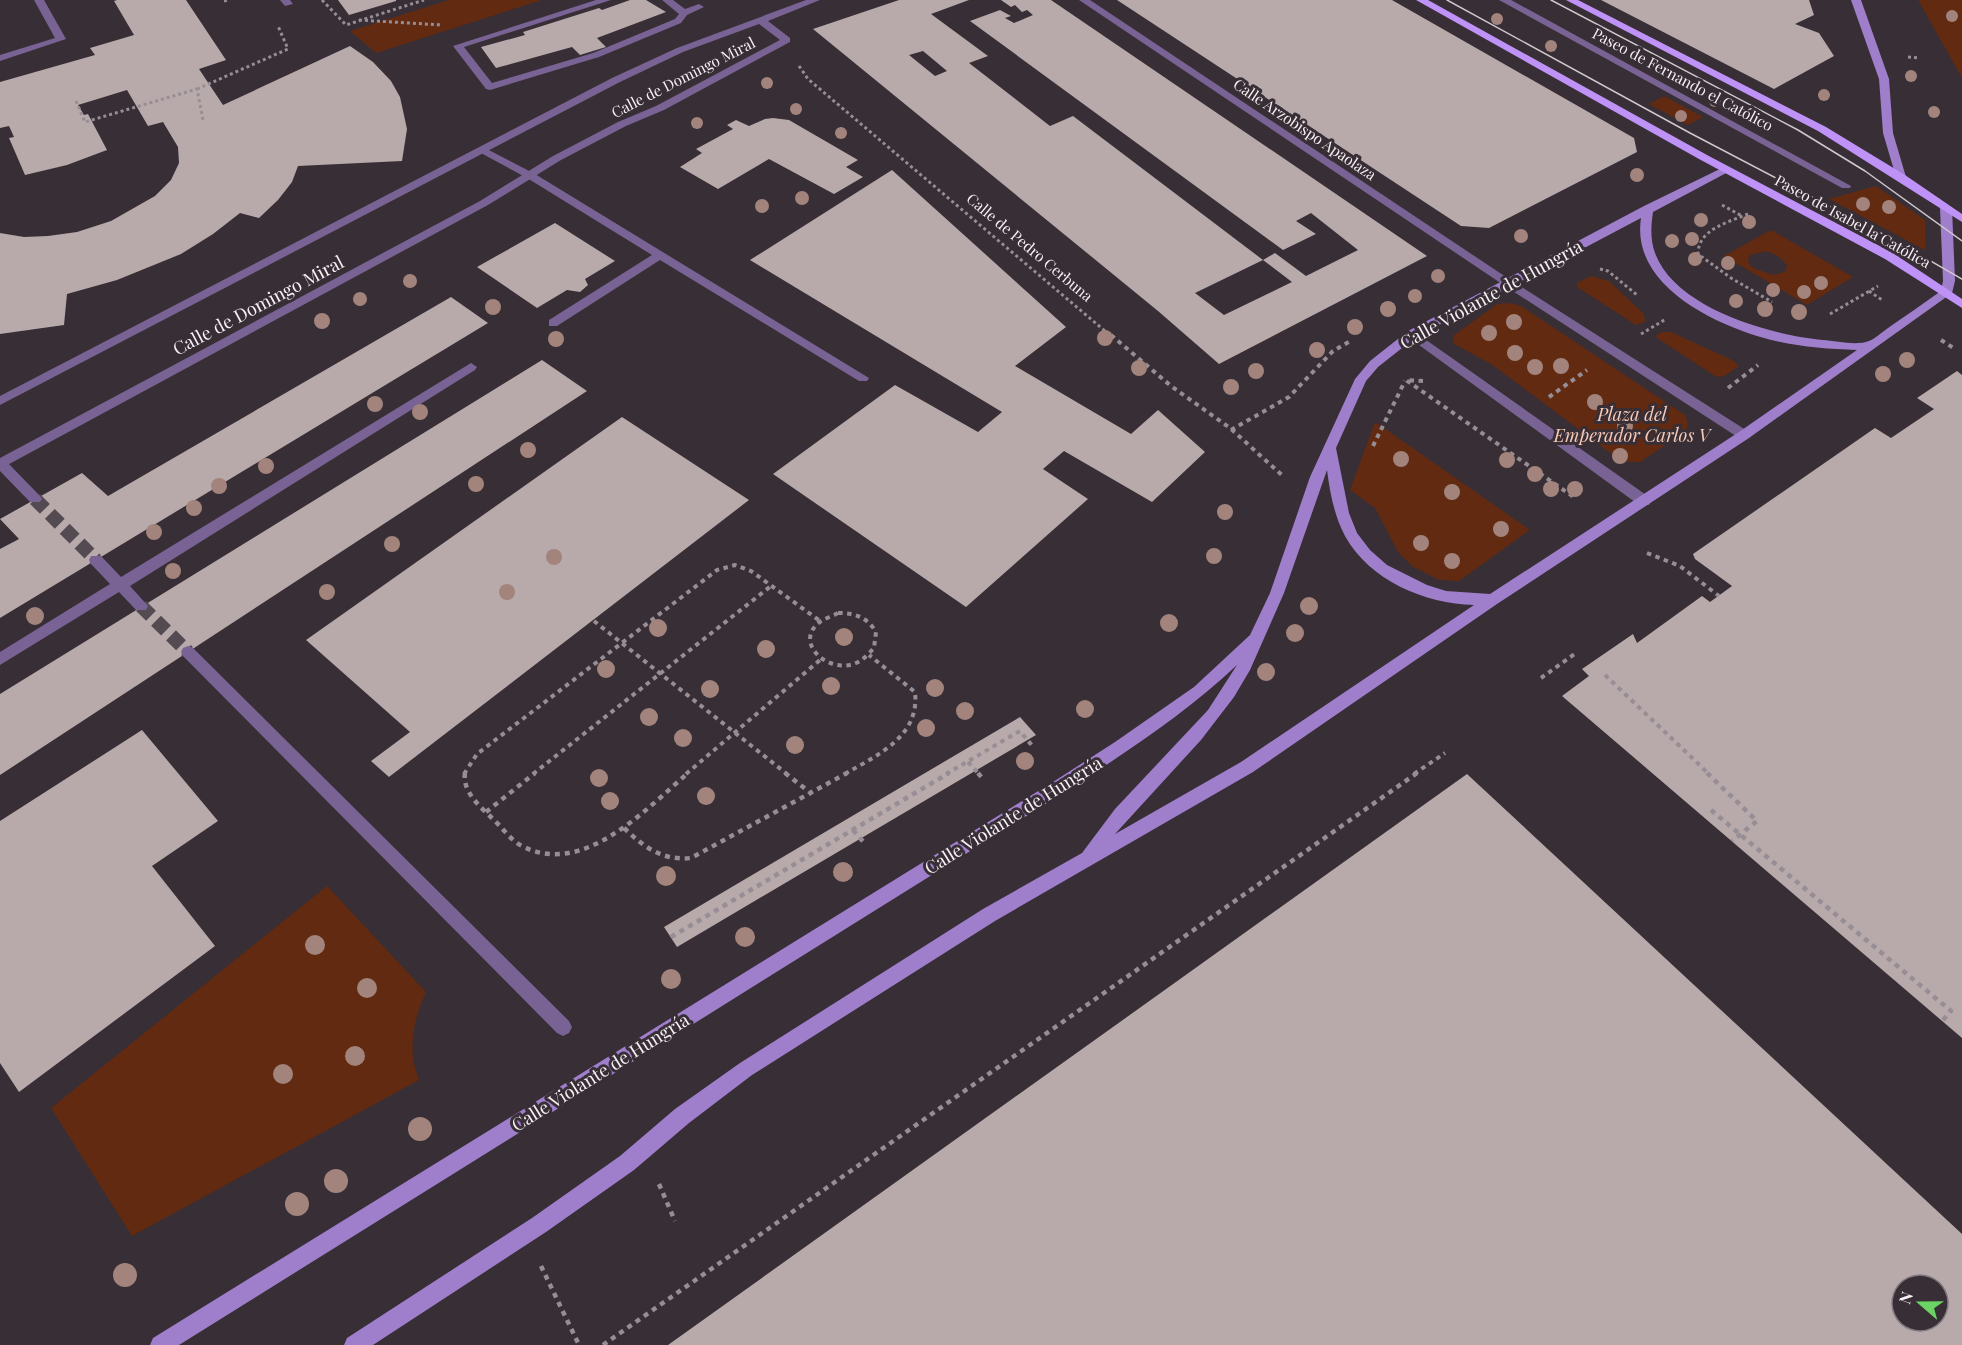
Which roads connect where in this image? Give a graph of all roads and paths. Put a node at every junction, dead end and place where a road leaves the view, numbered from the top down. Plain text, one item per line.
1 (39, 0) edge
2 (322, 0) edge
3 (424, 0) edge
4 (606, 0) edge
5 (667, 0) edge
6 (815, 0) edge
7 (1084, 0) edge
8 (1421, 0) edge
9 (1504, 0) edge
10 (1571, 0) edge
11 (1856, 0) edge
12 (699, 7) dead end
13 (684, 13) junction
14 (759, 19) junction
15 (276, 20) dead end
16 (359, 20) junction
17 (441, 25) dead end
18 (774, 47) junction
19 (1906, 57) dead end
20 (0, 58) edge
21 (1919, 58) dead end
22 (197, 89) junction
23 (76, 101) dead end
24 (203, 120) dead end
25 (483, 150) junction
26 (1725, 169) junction
27 (531, 176) junction
28 (1901, 177) junction
29 (1846, 186) dead end
30 (1717, 202) dead end
31 (1648, 208) junction
32 (1946, 208) junction
33 (1754, 211) dead end
34 (1742, 217) junction
35 (1962, 219) edge
36 (660, 255) junction
37 (1599, 268) dead end
38 (1509, 283) junction
39 (1878, 286) dead end
40 (1869, 291) junction
41 (1946, 293) junction
42 (1642, 299) dead end
43 (1882, 300) dead end
44 (1962, 304) edge
45 (1778, 305) dead end
46 (1661, 313) dead end
47 (1674, 314) dead end
48 (1821, 317) dead end
49 (1668, 318) junction
50 (553, 323) dead end
51 (1412, 334) junction
52 (1637, 337) dead end
53 (1941, 340) dead end
54 (1870, 346) junction
55 (1955, 349) dead end
56 (1751, 361) dead end
57 (1595, 364) dead end
58 (471, 367) dead end
59 (863, 378) dead end
60 (1406, 380) junction
61 (1425, 381) dead end
62 (1720, 388) dead end
63 (1544, 400) dead end
64 (0, 401) edge
65 (1744, 435) junction
66 (1373, 446) dead end
67 (1330, 449) junction
68 (0, 464) edge
69 (1575, 498) dead end
70 (35, 499) tunnel mouth
71 (1308, 501) junction
72 (1644, 501) junction
73 (1647, 553) dead end
74 (96, 560) tunnel mouth
75 (121, 585) junction
76 (771, 586) junction
77 (1719, 596) dead end
78 (1492, 600) junction
79 (141, 606) tunnel mouth
80 (594, 621) dead end
81 (820, 621) junction
82 (1255, 639) junction
83 (622, 643) junction
84 (188, 652) tunnel mouth
85 (1576, 653) dead end
86 (869, 655) junction
87 (0, 659) edge
88 (820, 660) junction
89 (660, 673) junction
90 (1605, 675) dead end
91 (1541, 678) dead end
92 (735, 733) junction
93 (1034, 748) dead end
94 (1445, 753) dead end
95 (968, 762) junction
96 (983, 779) dead end
97 (812, 794) junction
98 (1711, 810) dead end
99 (486, 812) junction
100 (624, 828) junction
101 (853, 830) junction
102 (1732, 842) dead end
103 (866, 845) dead end
104 (1085, 861) junction
105 (671, 938) dead end
106 (1942, 1021) dead end
107 (563, 1027) dead end
108 (658, 1183) dead end
109 (675, 1221) dead end
110 (539, 1225) junction
111 (160, 1345) edge
112 (354, 1345) edge
113 (579, 1345) edge
114 (603, 1345) edge

1 - 20 street
2 - 16 path
3 - 16 path
4 - 13 street
5 - 13 street
6 - 14 street, Calle de Domingo Miral
7 - 38 street, Calle Arzobispo Apaolaza
8 - 26 main road
9 - 29 street, Paseo de Fernando el Católico
10 - 28 main road, Paseo de Fernando el Católico
11 - 28 main road
12 - 13 street
14 - 18 street, Calle de Domingo Miral
14 - 25 street, Calle de Domingo Miral
15 - 22 path
16 - 17 path
18 - 27 street, Calle de Domingo Miral
18 - 71 path, Calle de Pedro Cerbuna
19 - 21 path
22 - 23 path
22 - 24 path
25 - 27 street
25 - 64 street, Calle de Domingo Miral
26 - 31 main road, Calle Violante de Hungría
26 - 41 main road, Paseo de Isabel la Católica
27 - 36 street
27 - 68 street, Calle de Domingo Miral
28 - 32 main road
30 - 34 path
31 - 38 main road, Calle Violante de Hungría
31 - 54 main road
32 - 35 main road
32 - 41 main road
33 - 34 path
34 - 45 path
36 - 50 street
36 - 59 street
37 - 42 path
38 - 51 main road, Calle Violante de Hungría
38 - 65 street
39 - 40 path
40 - 43 path
40 - 48 path
41 - 44 main road, Paseo de Isabel la Católica
41 - 54 main road
46 - 49 path
47 - 49 path
49 - 52 path
51 - 67 main road, Calle Violante de Hungría
51 - 72 street
53 - 55 path
54 - 65 main road
56 - 62 path
57 - 63 path
58 - 75 street
60 - 61 path
60 - 66 path
60 - 69 path
65 - 72 main road
67 - 71 main road, Calle Violante de Hungría
67 - 78 main road
68 - 70 street
71 - 82 main road, Calle Violante de Hungría
72 - 78 main road
73 - 77 path
74 - 75 street
75 - 79 street
75 - 87 street
76 - 81 path
76 - 83 path
76 - 89 path
78 - 104 main road
80 - 83 path
81 - 86 path
81 - 88 path
82 - 104 main road
82 - 111 main road, Calle Violante de Hungría
83 - 89 path
83 - 99 path
84 - 107 street
85 - 91 path
86 - 88 path
86 - 97 path
88 - 92 path
89 - 92 path
89 - 99 path
90 - 102 path
92 - 97 path
92 - 100 path
93 - 95 path
94 - 114 path
95 - 96 path
95 - 101 path
97 - 100 path
98 - 106 path
99 - 100 path
101 - 103 path
101 - 105 path
104 - 110 main road
108 - 109 path
110 - 112 main road
110 - 113 path

